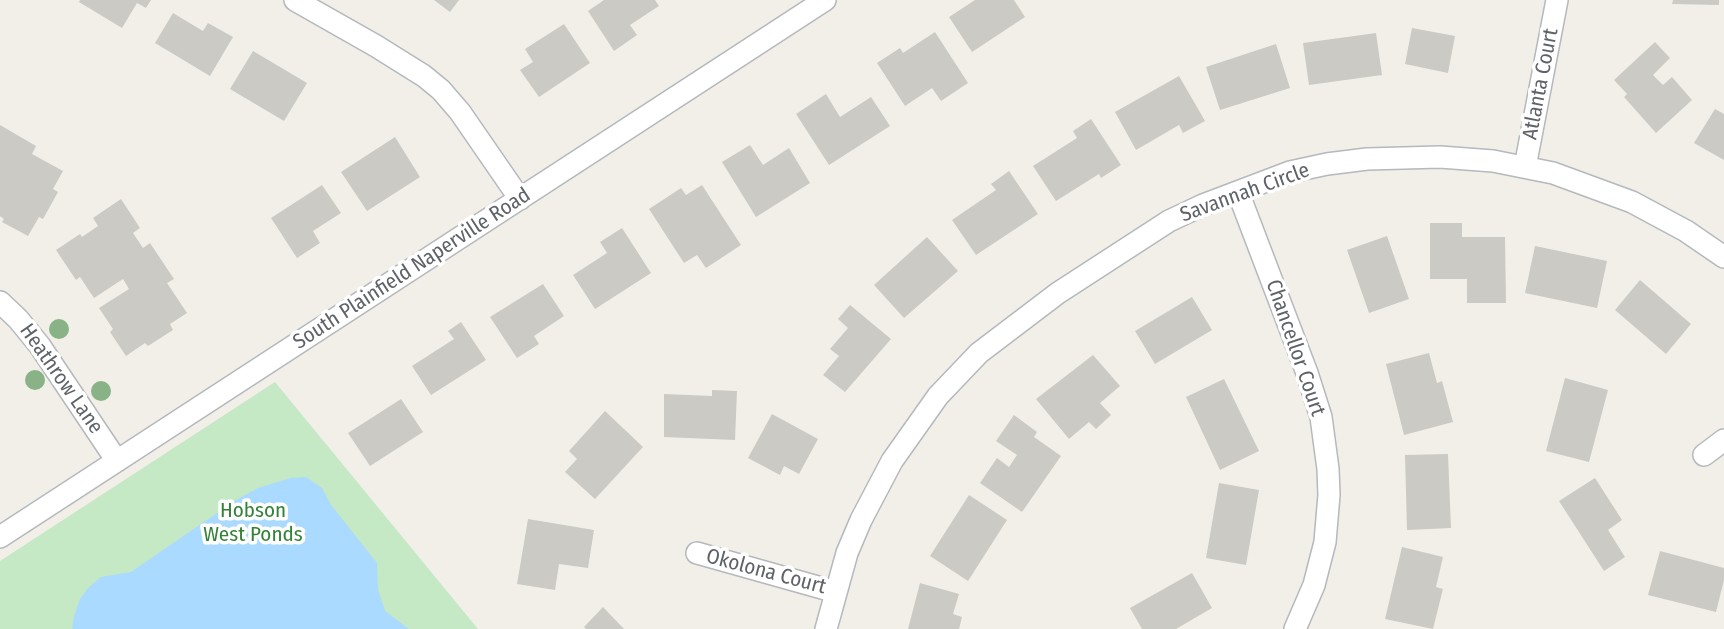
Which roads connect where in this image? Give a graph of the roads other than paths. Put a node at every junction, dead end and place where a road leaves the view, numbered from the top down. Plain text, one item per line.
1 (825, 0) edge
2 (1558, 0) edge
3 (300, 1) edge
4 (1525, 167) junction
5 (1238, 192) junction
6 (520, 199) junction
7 (1724, 257) edge
8 (0, 302) edge
9 (1724, 440) edge
10 (1704, 455) dead end
11 (117, 461) junction
12 (0, 537) edge
13 (696, 553) dead end
14 (836, 592) junction
15 (827, 629) edge
16 (1295, 629) edge

1 - 6 street, South Plainfield Naperville Road
2 - 4 street, Atlanta Court
3 - 6 street
4 - 5 street, Savannah Circle
4 - 7 street, Savannah Circle
5 - 14 street, Savannah Circle
5 - 16 street, Chancellor Court
6 - 11 street, South Plainfield Naperville Road
8 - 11 street, Heathrow Lane
9 - 10 street
11 - 12 street, South Plainfield Naperville Road
13 - 14 street, Okolona Court
14 - 15 street, Savannah Circle

